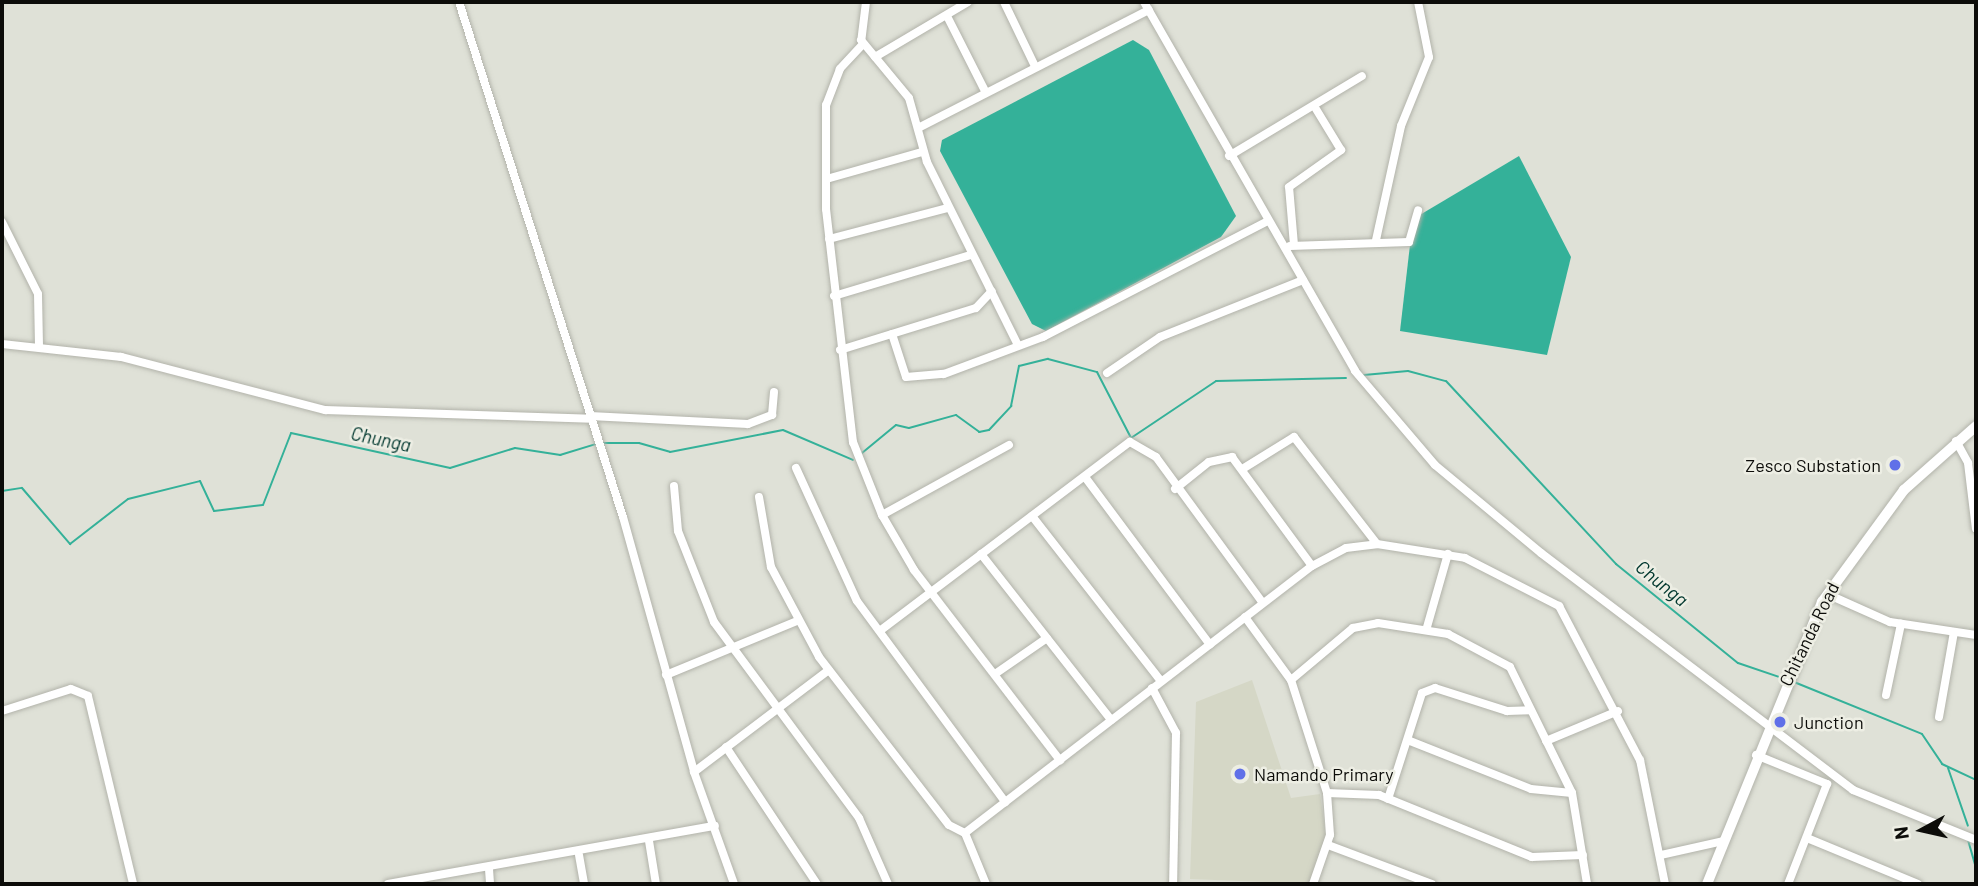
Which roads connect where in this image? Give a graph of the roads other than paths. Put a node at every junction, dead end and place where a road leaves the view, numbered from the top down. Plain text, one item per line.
1 (459, 2) edge
2 (866, 2) edge
3 (968, 2) edge
4 (1004, 2) edge
5 (1418, 2) edge
6 (1147, 6) edge
7 (948, 18) junction
8 (863, 44) junction
9 (875, 57) junction
10 (1035, 65) junction
11 (1362, 76) dead end
12 (985, 91) junction
13 (1317, 109) junction
14 (920, 127) junction
15 (922, 152) junction
16 (1229, 156) junction
17 (830, 178) junction
18 (948, 208) junction
19 (1418, 210) dead end
20 (1268, 221) junction
21 (2, 222) edge
22 (829, 239) junction
23 (1376, 240) junction
24 (1294, 245) junction
25 (1284, 247) junction
26 (971, 255) junction
27 (1303, 280) junction
28 (992, 291) junction
29 (834, 296) junction
30 (892, 334) junction
31 (2, 344) edge
32 (1018, 345) junction
33 (39, 347) junction
34 (840, 350) junction
35 (1107, 373) dead end
36 (774, 392) dead end
37 (591, 417) junction
38 (1976, 426) edge
39 (1956, 441) junction
40 (1009, 445) dead end
41 (796, 468) dead end
42 (1244, 468) junction
43 (1085, 477) junction
44 (674, 486) dead end
45 (1175, 489) junction
46 (759, 497) dead end
47 (882, 514) junction
48 (1032, 516) junction
49 (1976, 529) edge
50 (1377, 544) junction
51 (981, 554) junction
52 (1448, 554) junction
53 (1312, 566) junction
54 (932, 591) junction
55 (1827, 594) junction
56 (1262, 603) junction
57 (1245, 617) junction
58 (797, 621) junction
59 (1901, 624) junction
60 (1427, 627) junction
61 (881, 629) junction
62 (1954, 632) junction
63 (1976, 635) edge
64 (1047, 638) junction
65 (729, 644) junction
66 (1210, 645) junction
67 (829, 670) junction
68 (995, 674) junction
69 (666, 675) junction
70 (1291, 680) junction
71 (1161, 681) junction
72 (1152, 688) junction
73 (1886, 695) dead end
74 (776, 708) junction
75 (1531, 710) junction
76 (2, 711) edge
77 (1618, 711) junction
78 (1939, 717) dead end
79 (1111, 720) junction
80 (1768, 726) junction
81 (1410, 740) junction
82 (1546, 741) junction
83 (726, 747) junction
84 (1756, 755) junction
85 (1060, 760) junction
86 (694, 772) junction
87 (1327, 793) junction
88 (1573, 793) junction
89 (1388, 799) junction
90 (1005, 802) junction
91 (715, 826) junction
92 (965, 833) junction
93 (1807, 838) junction
94 (1976, 840) edge
95 (649, 841) junction
96 (1723, 841) junction
97 (1328, 845) junction
98 (579, 855) junction
99 (1583, 855) junction
100 (1661, 855) junction
101 (489, 869) junction
102 (436, 881) edge
103 (1173, 883) edge
104 (134, 884) edge
105 (388, 884) edge
106 (490, 884) edge
107 (584, 884) edge
108 (656, 884) edge
109 (734, 884) edge
110 (817, 884) edge
111 (888, 884) edge
112 (986, 884) edge
113 (1162, 884) edge
114 (1313, 884) edge
115 (1432, 884) edge
116 (1587, 884) edge
117 (1665, 884) edge
118 (1707, 884) edge
119 (1788, 884) edge
120 (1918, 884) edge

1 - 37 street
2 - 8 street
3 - 7 street
4 - 10 street
5 - 23 street
6 - 10 street
6 - 16 street
7 - 9 street
7 - 12 street
8 - 9 street
8 - 17 street
9 - 14 street
10 - 12 street
11 - 13 street
12 - 14 street
13 - 16 street
13 - 24 street
14 - 15 street
15 - 17 street
15 - 18 street
16 - 20 street
17 - 22 street
18 - 22 street
18 - 26 street
19 - 23 street
20 - 25 street
20 - 32 street
21 - 33 street
22 - 29 street
23 - 24 street
24 - 25 street
25 - 27 street
26 - 28 street
26 - 29 street
27 - 35 street
27 - 80 street
28 - 30 street
28 - 32 street
29 - 34 street
30 - 32 street
30 - 34 street
31 - 33 street
33 - 37 street
34 - 47 street
36 - 37 street
37 - 69 street
38 - 39 street, Chitanda Road
39 - 49 street
39 - 55 street, Chitanda Road
40 - 47 street
41 - 61 street
42 - 45 street
42 - 50 street
42 - 53 street
43 - 45 street
43 - 48 street
43 - 66 street
44 - 65 street
45 - 56 street
46 - 58 street
47 - 54 street
48 - 51 street
48 - 71 street
50 - 52 street
50 - 53 street
51 - 54 street
51 - 64 street
52 - 60 street
52 - 77 street
53 - 56 street
54 - 61 street
54 - 68 street
55 - 59 street
55 - 80 street, Chitanda Road
56 - 57 street
57 - 66 street
57 - 70 street
58 - 65 street
58 - 67 street
59 - 62 street
59 - 73 street
60 - 70 street
60 - 75 street
61 - 90 street
62 - 63 street
62 - 78 street
64 - 68 street
64 - 79 street
65 - 69 street
65 - 74 street
66 - 71 street
67 - 74 street
67 - 92 street
68 - 85 street
69 - 86 street
70 - 87 street
71 - 72 street
72 - 79 street
72 - 103 street
74 - 83 street
74 - 111 street
75 - 81 street
75 - 82 street
76 - 104 street
77 - 82 street
77 - 100 street
79 - 85 street
80 - 84 street, Chitanda Road
80 - 94 street
81 - 88 street
81 - 89 street
82 - 88 street
83 - 86 street
83 - 110 street
84 - 93 street
84 - 96 street, Chitanda Road
85 - 90 street
86 - 91 street
87 - 89 street
87 - 97 street
88 - 99 street
89 - 99 street
90 - 92 street
91 - 95 street
91 - 109 street
92 - 112 street
93 - 119 street
93 - 120 street
95 - 98 street
95 - 108 street
96 - 100 street
96 - 118 street, Chitanda Road
97 - 114 street
97 - 115 street
98 - 101 street
98 - 107 street
99 - 116 street
100 - 117 street
101 - 102 street
101 - 106 street
102 - 105 street
103 - 113 street

